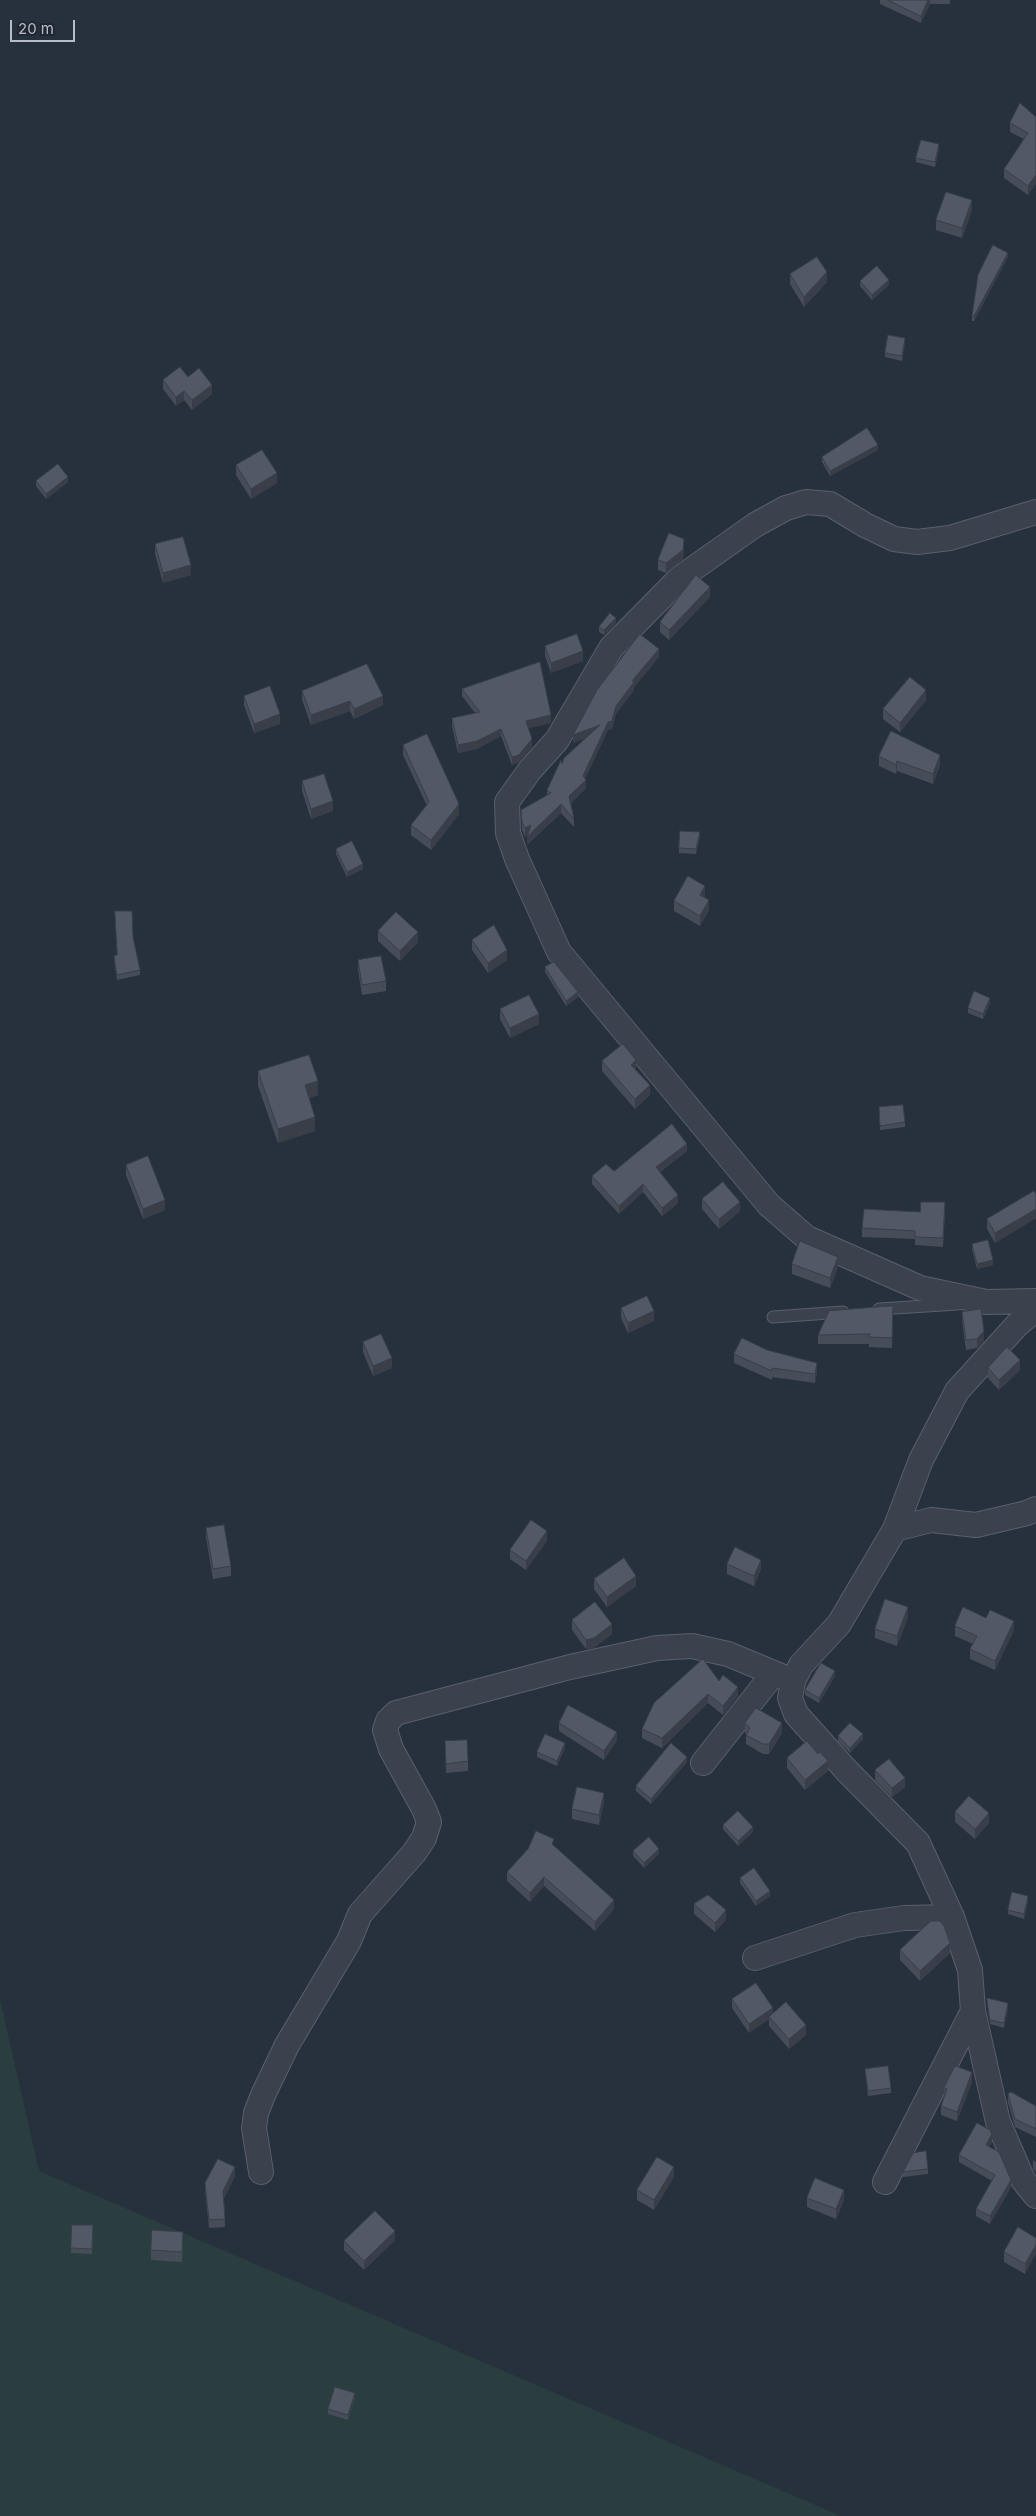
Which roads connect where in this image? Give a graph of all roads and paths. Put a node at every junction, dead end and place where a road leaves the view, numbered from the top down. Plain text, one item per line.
1 (1036, 512) edge
2 (1036, 1301) edge
3 (986, 1302) junction
4 (1036, 1309) edge
5 (870, 1310) edge
6 (850, 1312) edge
7 (773, 1317) dead end
8 (1036, 1509) edge
9 (895, 1529) junction
10 (784, 1677) junction
11 (703, 1763) dead end
12 (952, 1917) junction
13 (755, 1958) dead end
14 (973, 2011) junction
15 (261, 2172) dead end
16 (885, 2182) dead end
17 (1036, 2196) edge

1 - 3 street
2 - 3 street
3 - 5 lane
4 - 9 street
6 - 7 lane
8 - 9 street
9 - 10 street
10 - 11 street
10 - 12 street
10 - 15 street
12 - 13 street
12 - 14 street
14 - 16 street
14 - 17 street

